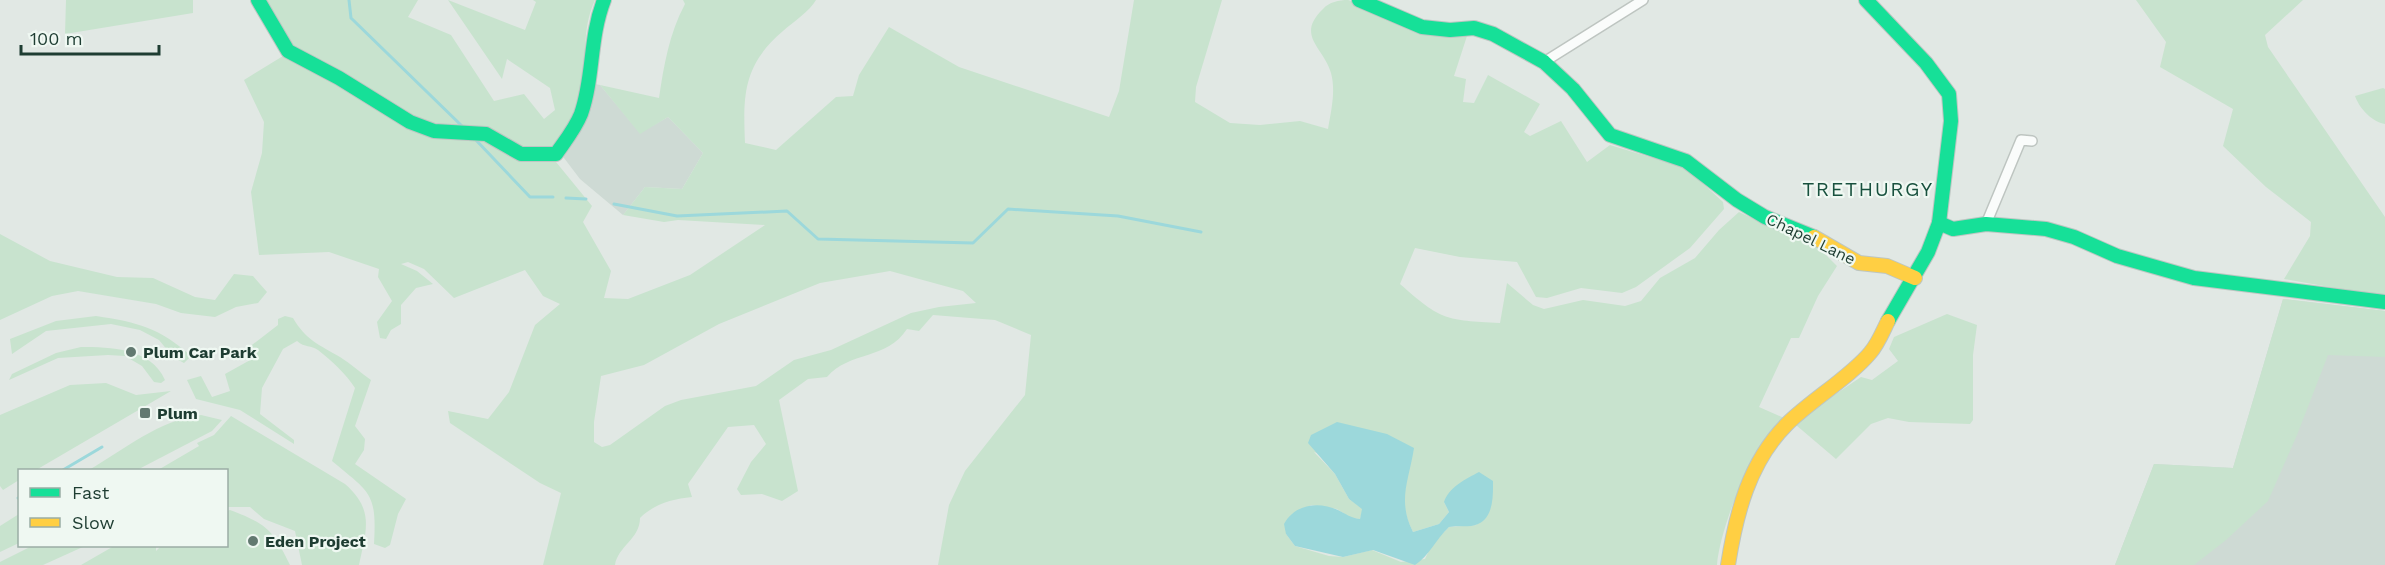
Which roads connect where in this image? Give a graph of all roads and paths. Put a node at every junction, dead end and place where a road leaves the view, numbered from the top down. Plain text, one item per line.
1 (258, 0) edge
2 (604, 0) edge
3 (1359, 0) edge
4 (1643, 0) edge
5 (1866, 0) edge
6 (1544, 62) junction
7 (2032, 141) dead end
8 (1939, 224) junction
9 (1986, 224) junction
10 (1915, 278) junction
11 (2385, 302) edge
12 (1728, 565) edge

1 - 2 street
3 - 6 street, Chapel Lane
4 - 6 street
5 - 8 street
6 - 10 street, Chapel Lane
7 - 9 street
8 - 9 street
8 - 10 street
9 - 11 street
10 - 12 street

